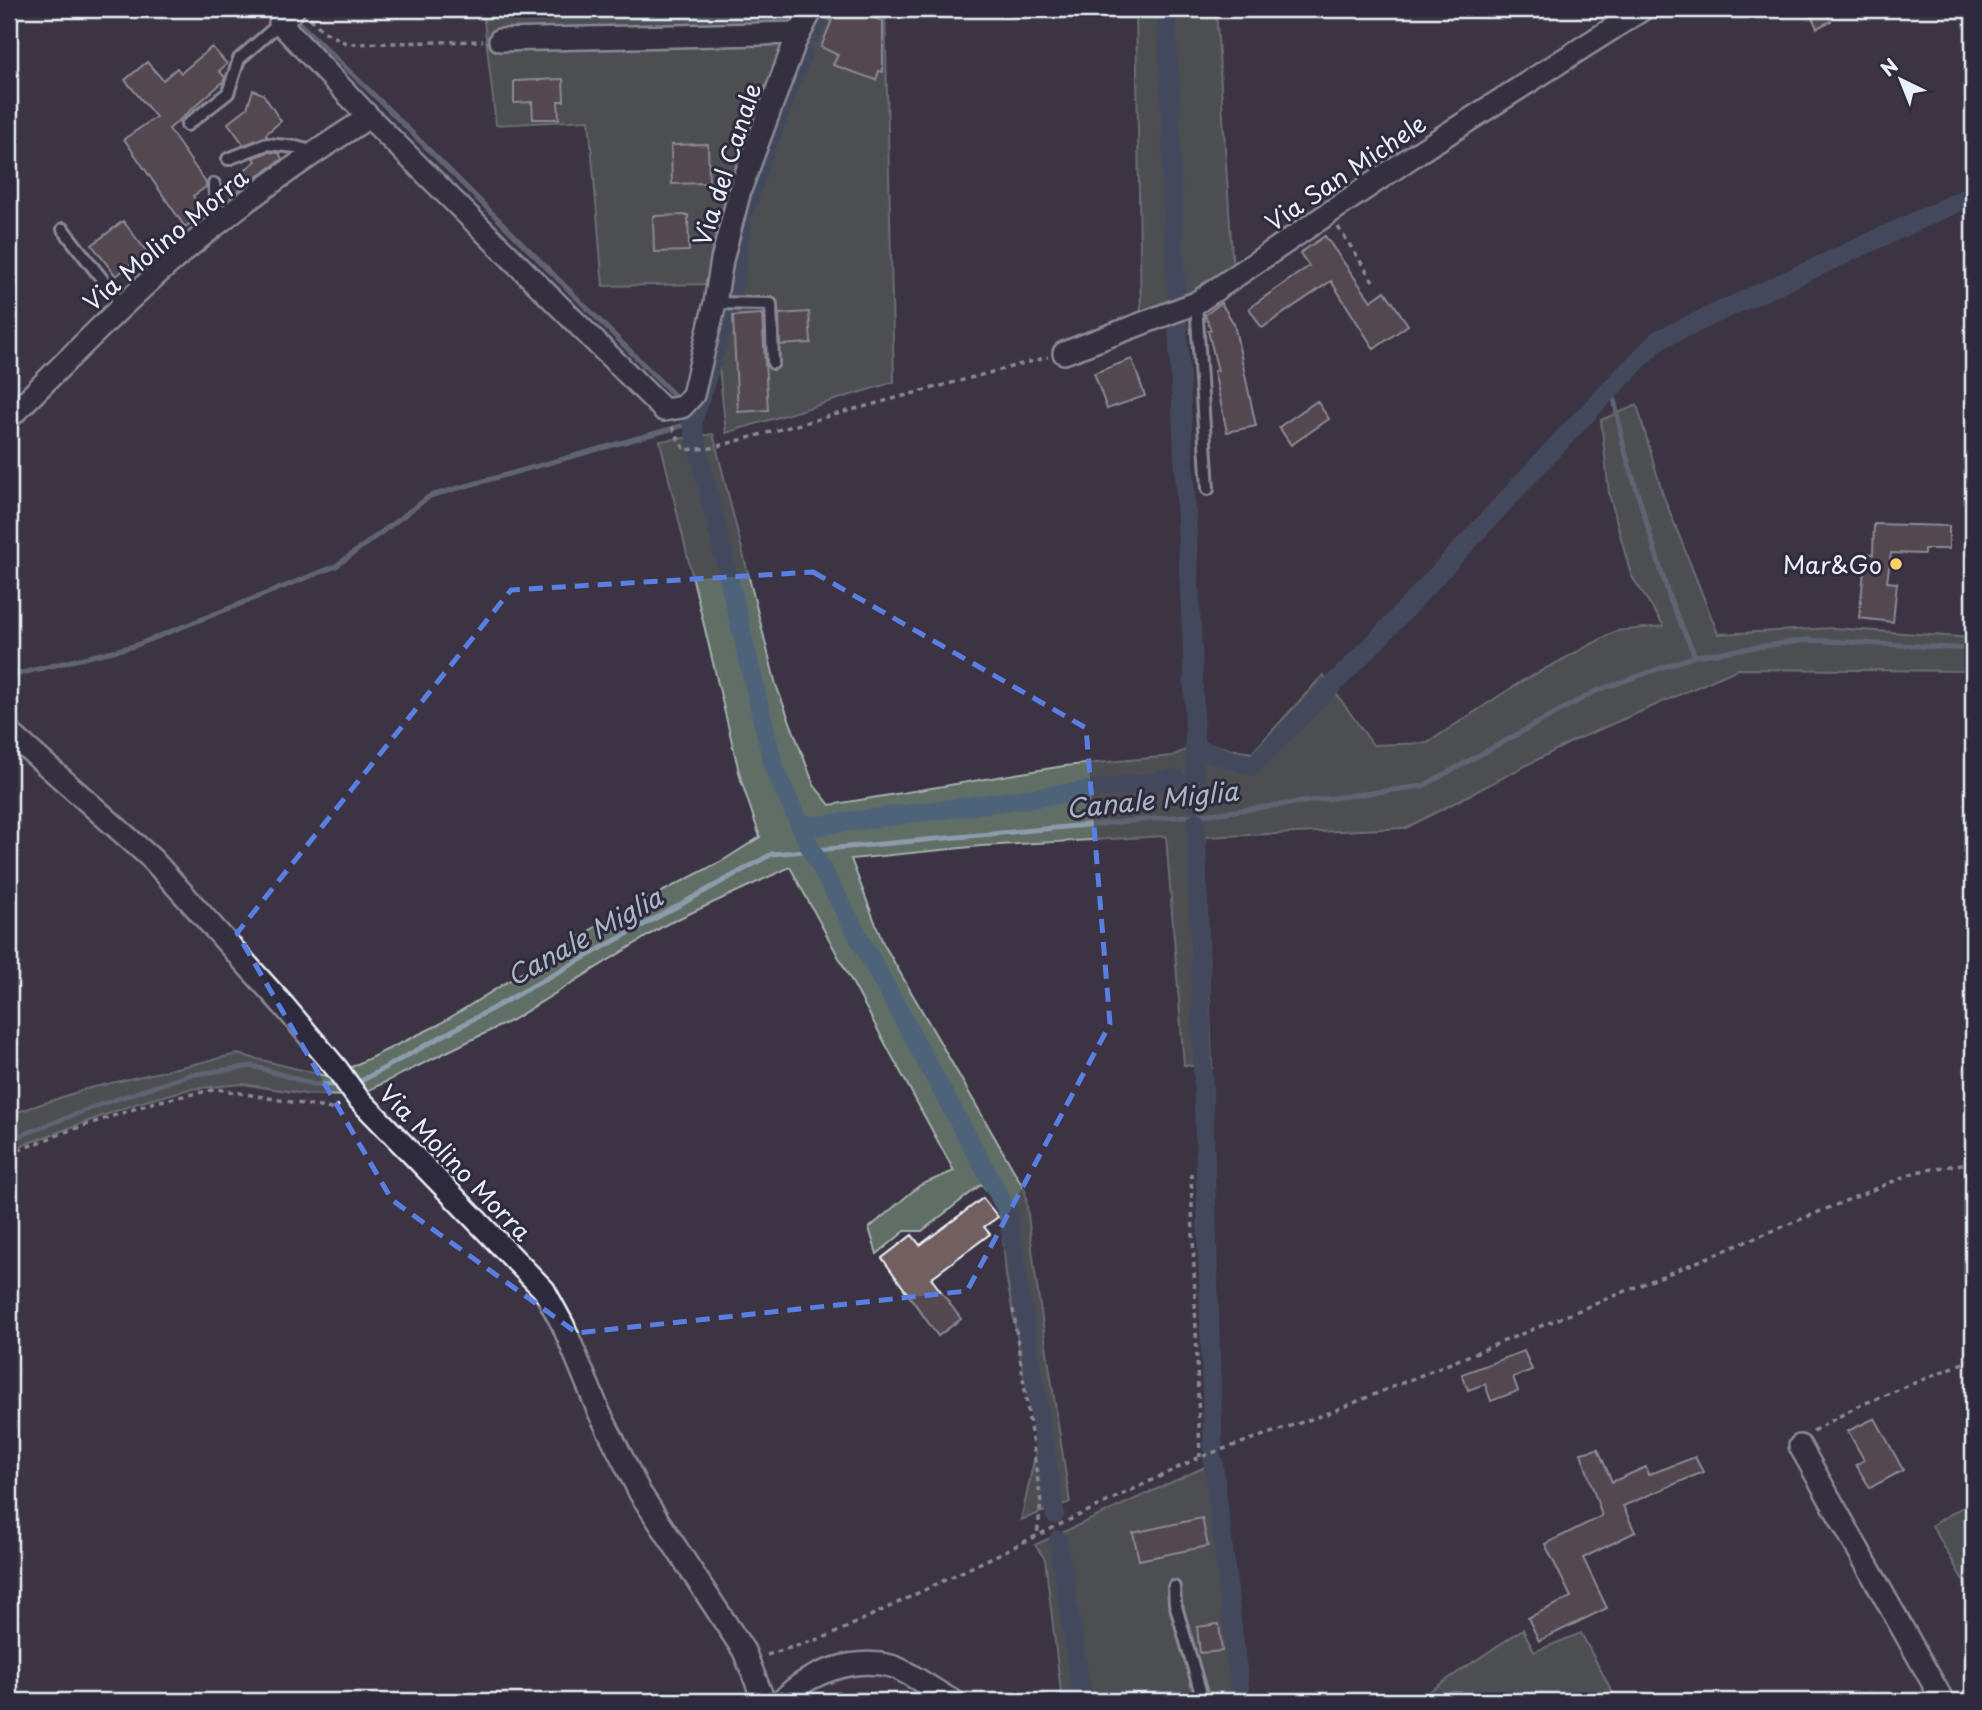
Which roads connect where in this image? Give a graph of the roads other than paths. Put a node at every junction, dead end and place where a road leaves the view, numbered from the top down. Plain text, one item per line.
1 (812, 9) edge
2 (1643, 9) edge
3 (294, 16) edge
4 (800, 33) junction
5 (500, 40) road end
6 (369, 117) junction
7 (187, 125) dead end
8 (315, 152) junction
9 (228, 159) dead end
10 (214, 184) dead end
11 (222, 220) junction
12 (63, 229) dead end
13 (715, 303) junction
14 (1192, 304) junction
15 (122, 306) junction
16 (1064, 353) road end
17 (773, 363) dead end
18 (9, 418) edge
19 (1208, 489) dead end
20 (9, 733) edge
21 (1800, 1446) road end
22 (1174, 1587) dead end
23 (942, 1699) edge
24 (764, 1701) edge
25 (782, 1701) edge
26 (1203, 1701) edge
27 (1943, 1701) edge

1 - 4 street, Via del Canale
2 - 14 street, Via San Michele
3 - 6 street
3 - 7 lane
4 - 5 street
4 - 13 street, Via del Canale
6 - 8 street, Via Molino Morra
6 - 13 street, Via del Canale
8 - 9 lane
8 - 11 street, Via Molino Morra
10 - 11 lane
11 - 15 street, Via Molino Morra
12 - 15 lane
13 - 17 lane
14 - 16 street, Via San Michele
14 - 19 lane
15 - 18 street, Via Molino Morra
20 - 24 street, Via Molino Morra
21 - 27 street
22 - 26 lane
23 - 25 street

